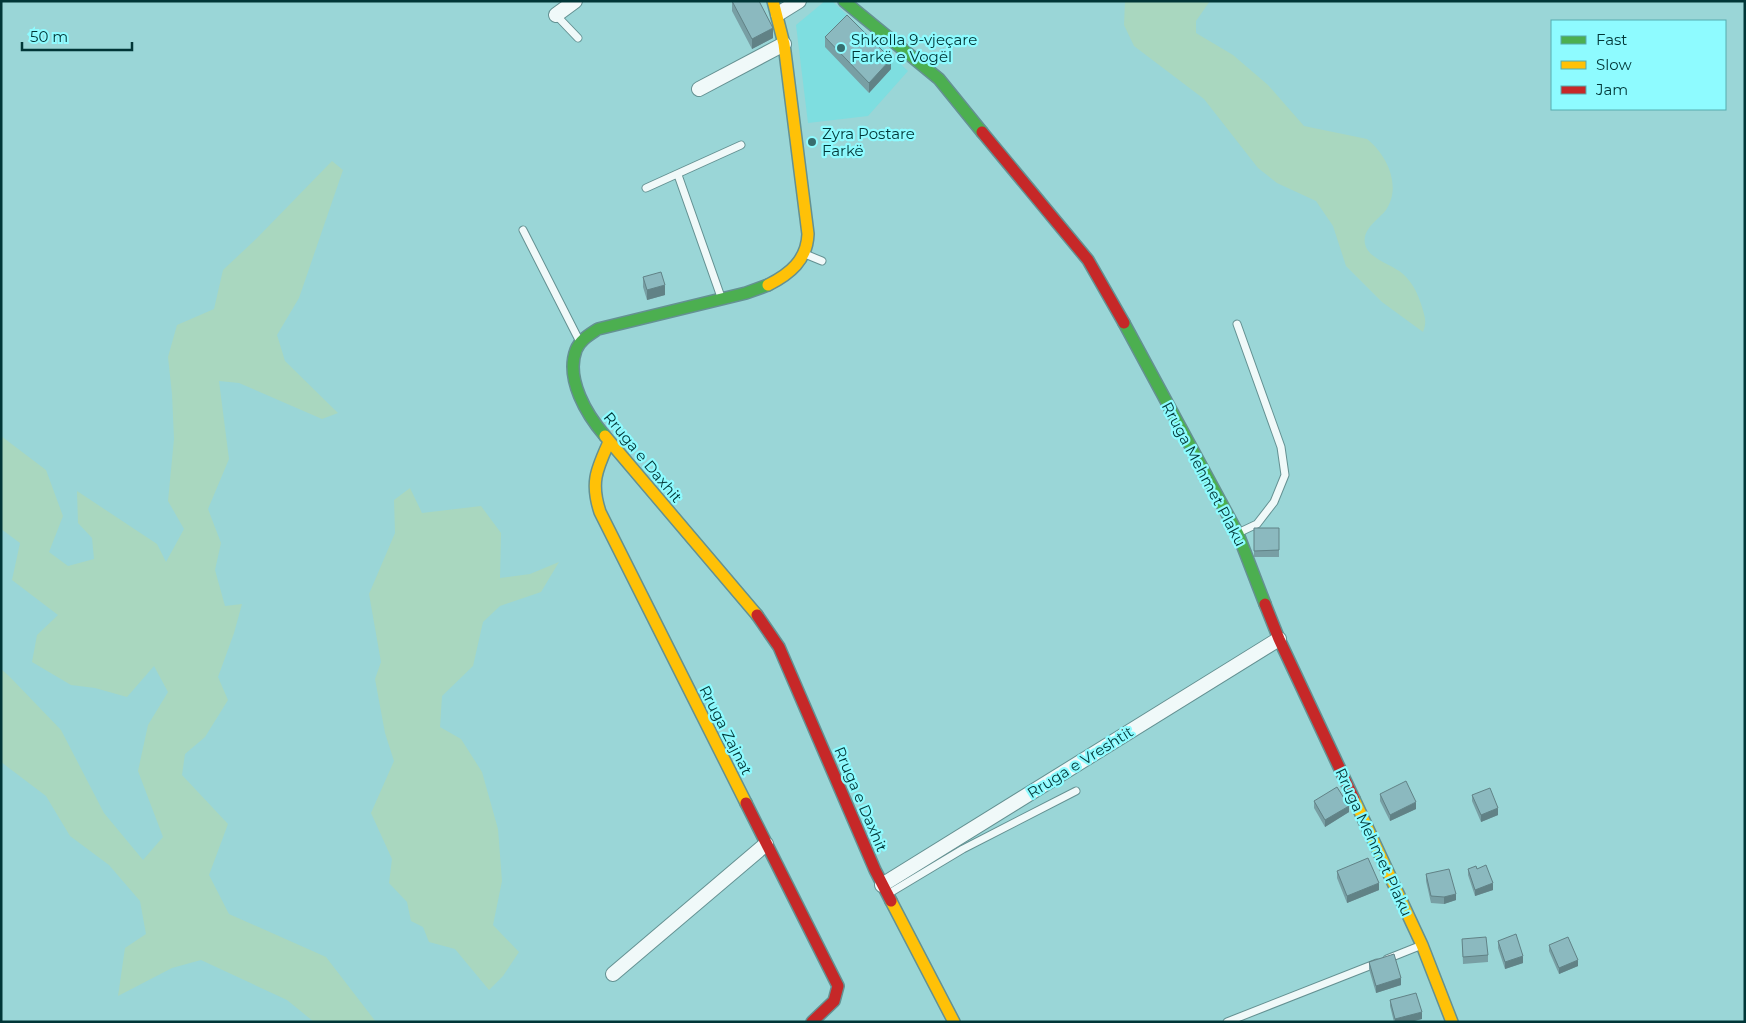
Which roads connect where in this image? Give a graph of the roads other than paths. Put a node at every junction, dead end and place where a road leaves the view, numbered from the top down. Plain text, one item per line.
1 (575, 1) edge
2 (799, 1) edge
3 (844, 1) edge
4 (775, 8) edge
5 (556, 15) joint
6 (578, 38) dead end
7 (784, 44) junction
8 (699, 89) dead end
9 (742, 145) dead end
10 (678, 175) junction
11 (646, 188) dead end
12 (523, 230) dead end
13 (804, 254) junction
14 (822, 262) dead end
15 (722, 299) junction
16 (1237, 324) dead end
17 (580, 343) junction
18 (610, 442) junction
19 (1238, 534) junction
20 (1279, 639) junction
21 (1076, 791) dead end
22 (766, 844) junction
23 (885, 890) junction
24 (1422, 945) junction
25 (613, 974) dead end
26 (812, 1022) edge
27 (954, 1022) edge
28 (1227, 1022) edge
29 (1452, 1022) edge

1 - 5 street
2 - 4 street
3 - 19 street, Rruga Mehmet Plaku
4 - 7 street
5 - 6 lane
7 - 8 street
7 - 13 street
9 - 10 lane
10 - 11 lane
10 - 15 lane
12 - 17 lane
13 - 14 lane
13 - 15 street
15 - 17 street
16 - 19 lane
17 - 18 street, Rruga e Daxhit
18 - 22 street, Rruga Zajnat
18 - 23 street, Rruga e Daxhit
19 - 20 street, Rruga Mehmet Plaku
20 - 23 street, Rruga e Vreshtit
20 - 24 street, Rruga Mehmet Plaku
21 - 23 lane
22 - 25 street
22 - 26 street, Rruga Zajnat
23 - 27 street, Rruga e Daxhit
24 - 28 lane
24 - 29 street, Rruga Mehmet Plaku

